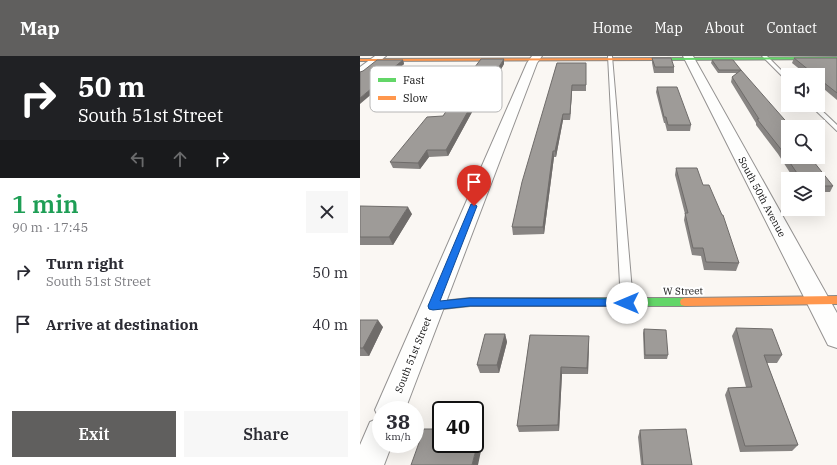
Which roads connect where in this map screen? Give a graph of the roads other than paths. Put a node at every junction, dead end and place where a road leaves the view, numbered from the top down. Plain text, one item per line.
1 (688, 57) edge
2 (765, 57) edge
3 (379, 58) edge
4 (536, 58) edge
5 (610, 58) edge
6 (837, 58) edge
7 (360, 60) edge
8 (360, 72) edge
9 (781, 73) edge
10 (820, 112) edge
11 (837, 129) edge
12 (817, 300) junction
13 (837, 300) edge
14 (627, 303) junction
15 (433, 306) junction
16 (837, 337) edge
17 (394, 401) edge
18 (373, 453) edge
19 (368, 465) edge

1 - 2 street
1 - 5 street
1 - 12 street, South 50th Avenue
2 - 6 street
2 - 9 lane
3 - 4 street
3 - 7 street
3 - 8 street
4 - 5 street
4 - 15 street, South 51st Street
5 - 14 lane
10 - 11 lane
12 - 13 street, W Street
12 - 14 street, W Street
12 - 16 street, South 50th Avenue
14 - 15 street, W Street
15 - 17 street, South 51st Street
18 - 19 street

